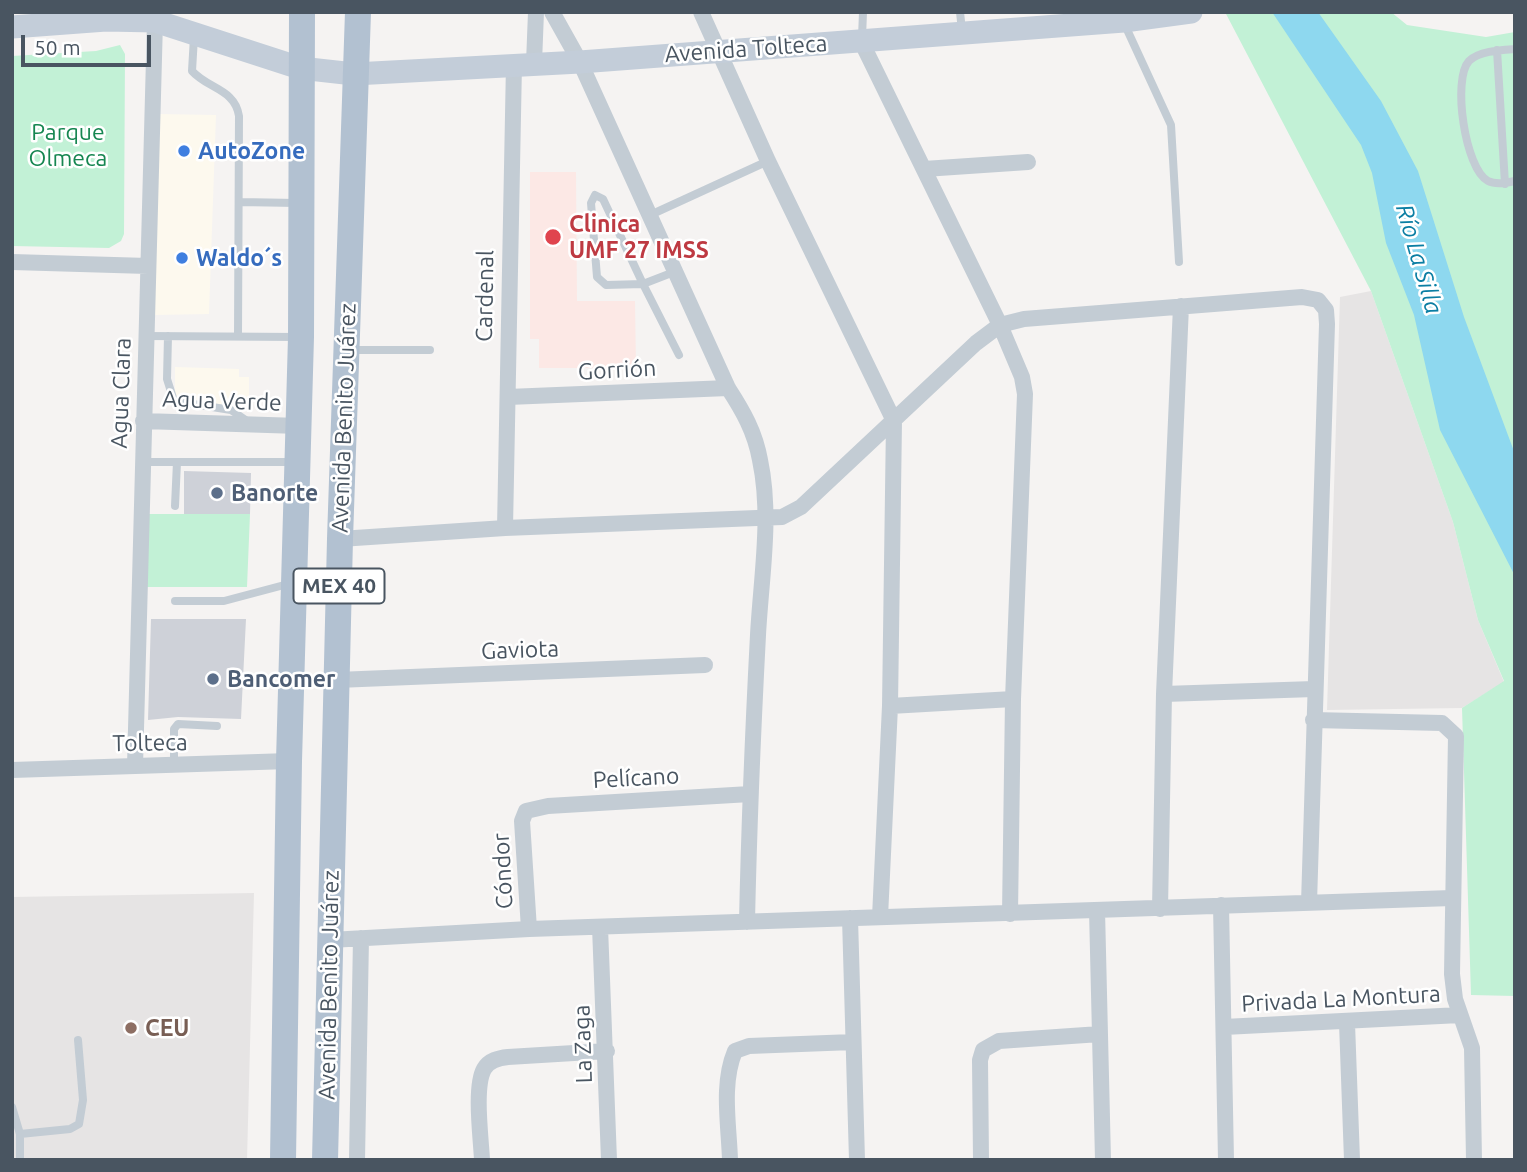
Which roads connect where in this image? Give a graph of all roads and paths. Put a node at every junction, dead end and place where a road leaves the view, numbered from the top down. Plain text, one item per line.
1 (302, 12) edge
2 (358, 12) edge
3 (536, 12) edge
4 (552, 12) edge
5 (701, 12) edge
6 (863, 12) edge
7 (1191, 12) edge
8 (155, 21) junction
9 (1124, 22) junction
10 (961, 23) edge
11 (12, 27) edge
12 (195, 32) junction
13 (861, 41) junction
14 (1515, 49) edge
15 (1497, 50) junction
16 (718, 52) junction
17 (580, 62) junction
18 (524, 63) junction
19 (300, 68) junction
20 (354, 74) junction
21 (768, 161) junction
22 (1028, 162) dead end
23 (925, 169) junction
24 (1515, 181) edge
25 (1505, 184) junction
26 (239, 202) junction
27 (299, 203) junction
28 (648, 216) junction
29 (12, 262) edge
30 (1179, 262) dead end
31 (148, 267) junction
32 (674, 272) junction
33 (643, 284) junction
34 (1181, 306) junction
35 (1000, 325) junction
36 (146, 335) junction
37 (238, 335) junction
38 (167, 336) junction
39 (301, 337) junction
40 (347, 350) junction
41 (430, 350) dead end
42 (678, 355) dead end
43 (728, 388) junction
44 (508, 397) junction
45 (143, 421) junction
46 (894, 421) junction
47 (252, 424) junction
48 (299, 426) junction
49 (177, 462) junction
50 (299, 462) junction
51 (142, 463) junction
52 (175, 506) dead end
53 (764, 520) junction
54 (505, 528) junction
55 (340, 539) junction
56 (295, 583) junction
57 (175, 601) dead end
58 (705, 665) dead end
59 (337, 680) junction
60 (1314, 689) junction
61 (1164, 694) junction
62 (1013, 699) junction
63 (890, 706) junction
64 (1313, 720) junction
65 (217, 726) dead end
66 (289, 761) junction
67 (135, 766) junction
68 (174, 766) junction
69 (12, 770) edge
70 (750, 794) junction
71 (526, 811) joint
72 (1452, 898) junction
73 (1309, 903) junction
74 (1221, 905) junction
75 (1160, 909) junction
76 (1097, 910) junction
77 (1010, 914) junction
78 (880, 917) junction
79 (850, 918) junction
80 (747, 922) junction
81 (600, 927) junction
82 (529, 929) junction
83 (361, 939) junction
84 (330, 940) junction
85 (1460, 1015) junction
86 (1348, 1023) junction
87 (1224, 1027) junction
88 (1100, 1034) junction
89 (78, 1040) dead end
90 (853, 1042) junction
91 (607, 1051) junction
92 (12, 1107) edge
93 (20, 1134) junction
94 (20, 1160) edge
95 (283, 1160) edge
96 (325, 1160) edge
97 (357, 1160) edge
98 (482, 1160) edge
99 (609, 1160) edge
100 (730, 1160) edge
101 (857, 1160) edge
102 (981, 1160) edge
103 (1103, 1160) edge
104 (1226, 1160) edge
105 (1352, 1160) edge
106 (1474, 1160) edge

1 - 19 main road, Avenida Benito Juárez / MEX 40
2 - 20 main road, Avenida Benito Juárez / MEX 40
3 - 18 street, Cardenal
4 - 17 street
5 - 16 street
6 - 13 lane
7 - 9 street, Avenida Tolteca
8 - 11 street, Avenida Tolteca
8 - 12 street, Avenida Tolteca
8 - 31 street, Agua Clara
9 - 10 street, Avenida Tolteca
9 - 30 lane
10 - 13 street, Avenida Tolteca
12 - 19 street, Avenida Tolteca
12 - 26 lane
13 - 16 street, Avenida Tolteca
13 - 23 street
14 - 15 lane
15 - 25 lane
15 - 25 lane
16 - 17 street, Avenida Tolteca
16 - 21 street
17 - 18 street, Avenida Tolteca
17 - 28 street
18 - 20 street, Avenida Tolteca
18 - 44 street, Cardenal
19 - 20 street, Avenida Tolteca
19 - 27 main road, Avenida Benito Juárez / MEX 40
20 - 40 main road, Avenida Benito Juárez / MEX 40
21 - 28 lane
21 - 46 street
22 - 23 street
23 - 35 street
24 - 25 lane
26 - 27 lane
26 - 37 lane
27 - 39 main road, Avenida Benito Juárez / MEX 40
28 - 32 street
29 - 31 street
31 - 36 street, Agua Clara
32 - 33 lane
32 - 43 street
33 - 33 lane
33 - 42 lane
34 - 35 street
34 - 60 street
34 - 61 street
35 - 46 street
35 - 62 street
36 - 38 lane
36 - 45 street, Agua Clara
37 - 38 lane
37 - 39 lane
38 - 47 lane
39 - 48 main road, Avenida Benito Juárez / MEX 40
40 - 41 lane
40 - 55 main road, Avenida Benito Juárez / MEX 40
43 - 44 street, Gorrión
43 - 53 street
44 - 54 street, Cardenal
45 - 47 street, Agua Verde
45 - 51 street, Agua Clara
46 - 53 street
46 - 63 street
47 - 48 street, Agua Verde
48 - 50 main road, Avenida Benito Juárez / MEX 40
49 - 50 lane
49 - 51 lane
49 - 52 lane
50 - 56 main road, Avenida Benito Juárez / MEX 40
51 - 67 street, Agua Clara
53 - 54 street
53 - 70 street
54 - 55 street
55 - 59 main road, Avenida Benito Juárez / MEX 40
56 - 57 lane
56 - 66 main road, Avenida Benito Juárez / MEX 40
58 - 59 street, Gaviota
59 - 84 main road, Avenida Benito Juárez / MEX 40
60 - 61 street
60 - 64 street
61 - 75 street
62 - 63 street
62 - 77 street
63 - 78 street
64 - 72 street
64 - 73 street
65 - 68 lane
66 - 68 street, Tolteca
66 - 95 main road, Avenida Benito Juárez / MEX 40
67 - 68 street, Tolteca
67 - 69 street, Tolteca
70 - 71 street, Pelícano
70 - 80 street
71 - 82 street, Cóndor
72 - 73 street
72 - 85 street
73 - 74 street
74 - 75 street
74 - 87 street
75 - 76 street
76 - 77 street
76 - 88 street
77 - 78 street
78 - 79 street
79 - 80 street
79 - 90 street
80 - 81 street
81 - 82 street
81 - 91 street, La Zaga
82 - 83 street
83 - 84 street
83 - 97 street
84 - 96 main road, Avenida Benito Juárez / MEX 40
85 - 86 street, Privada La Montura
85 - 106 street
86 - 87 street, Privada La Montura
86 - 105 street
87 - 104 street
88 - 102 street
88 - 103 street
89 - 93 lane
90 - 100 street
90 - 101 street
91 - 98 street
91 - 99 street, La Zaga
92 - 93 lane
93 - 94 lane

